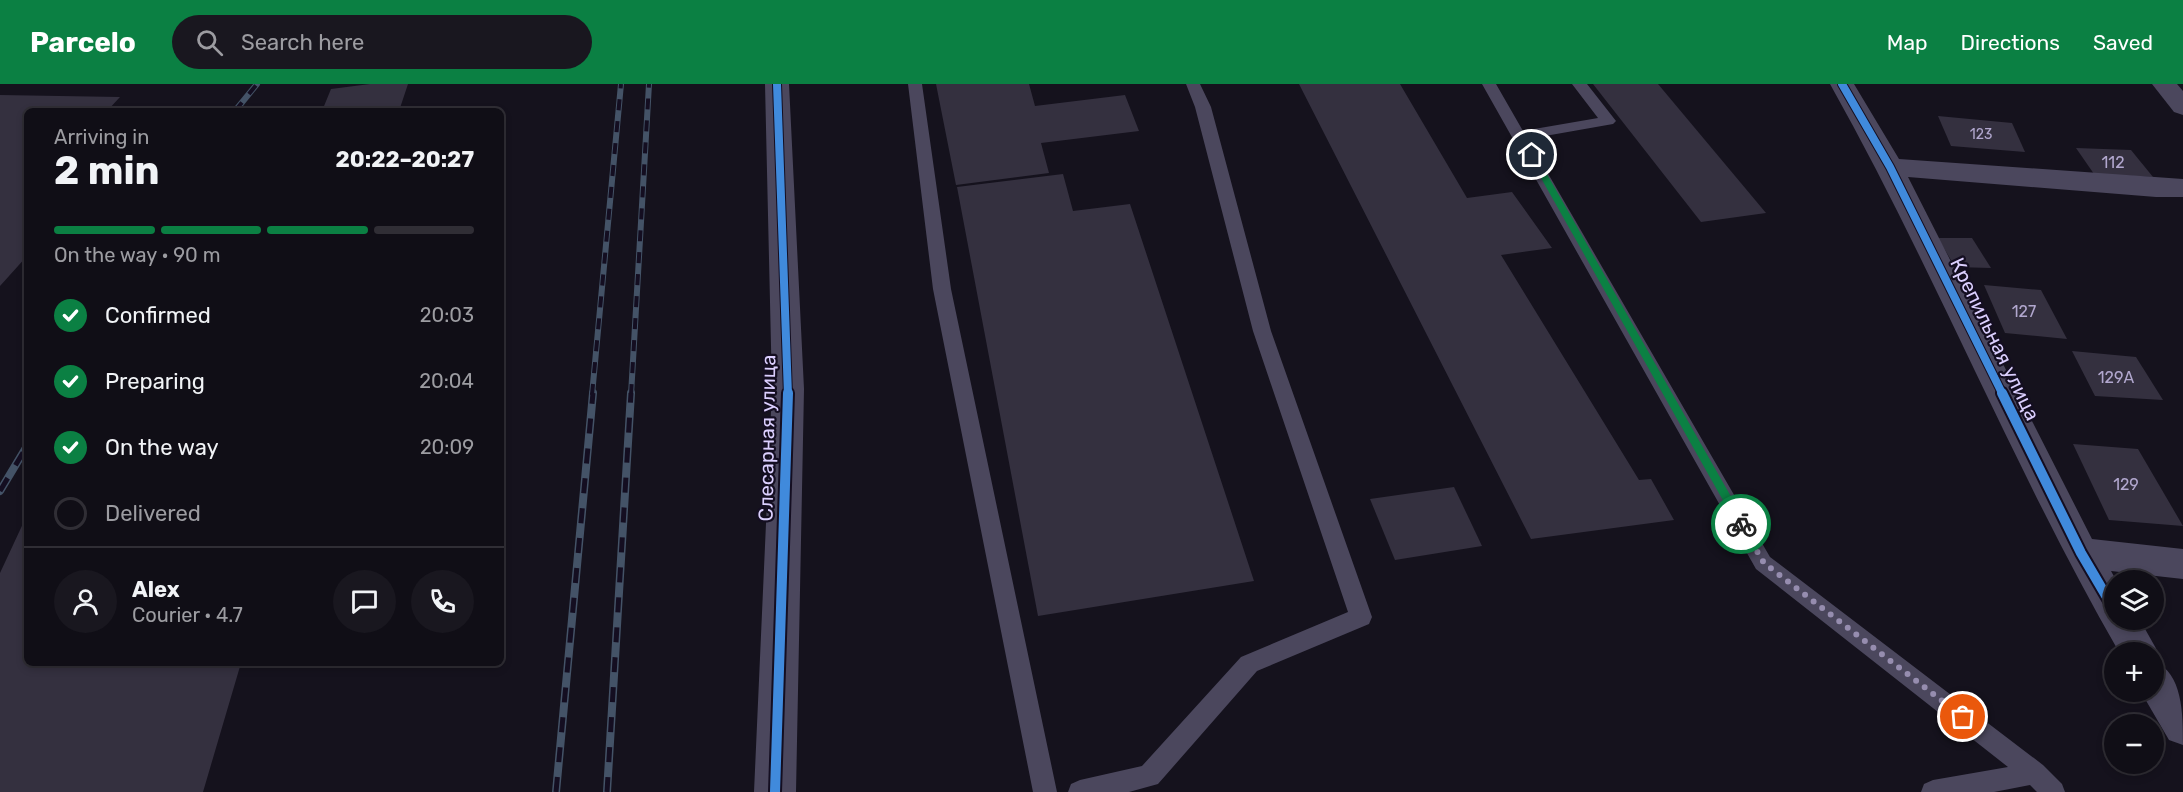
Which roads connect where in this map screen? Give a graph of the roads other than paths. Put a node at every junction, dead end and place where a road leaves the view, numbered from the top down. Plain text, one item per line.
1 (777, 84) edge
2 (915, 84) edge
3 (1193, 84) edge
4 (1489, 84) edge
5 (1579, 84) edge
6 (1842, 84) edge
7 (2164, 84) edge
8 (2183, 106) edge
9 (1520, 136) junction
10 (1890, 167) junction
11 (2183, 188) edge
12 (2081, 553) junction
13 (2183, 564) edge
14 (2104, 592) edge
15 (2164, 695) edge
16 (2183, 728) edge
17 (2035, 773) junction
18 (775, 792) edge
19 (1045, 792) edge
20 (1080, 792) edge
21 (1933, 792) edge
22 (2053, 792) edge

1 - 18 street, Слесарная улица
2 - 19 lane
3 - 20 lane
4 - 9 lane
5 - 9 lane
6 - 10 street, Крепильная улица
7 - 8 street
9 - 17 lane
10 - 11 street
10 - 12 street, Крепильная улица
12 - 13 street
12 - 14 street, Крепильная улица
15 - 16 street
17 - 21 lane
17 - 22 lane

